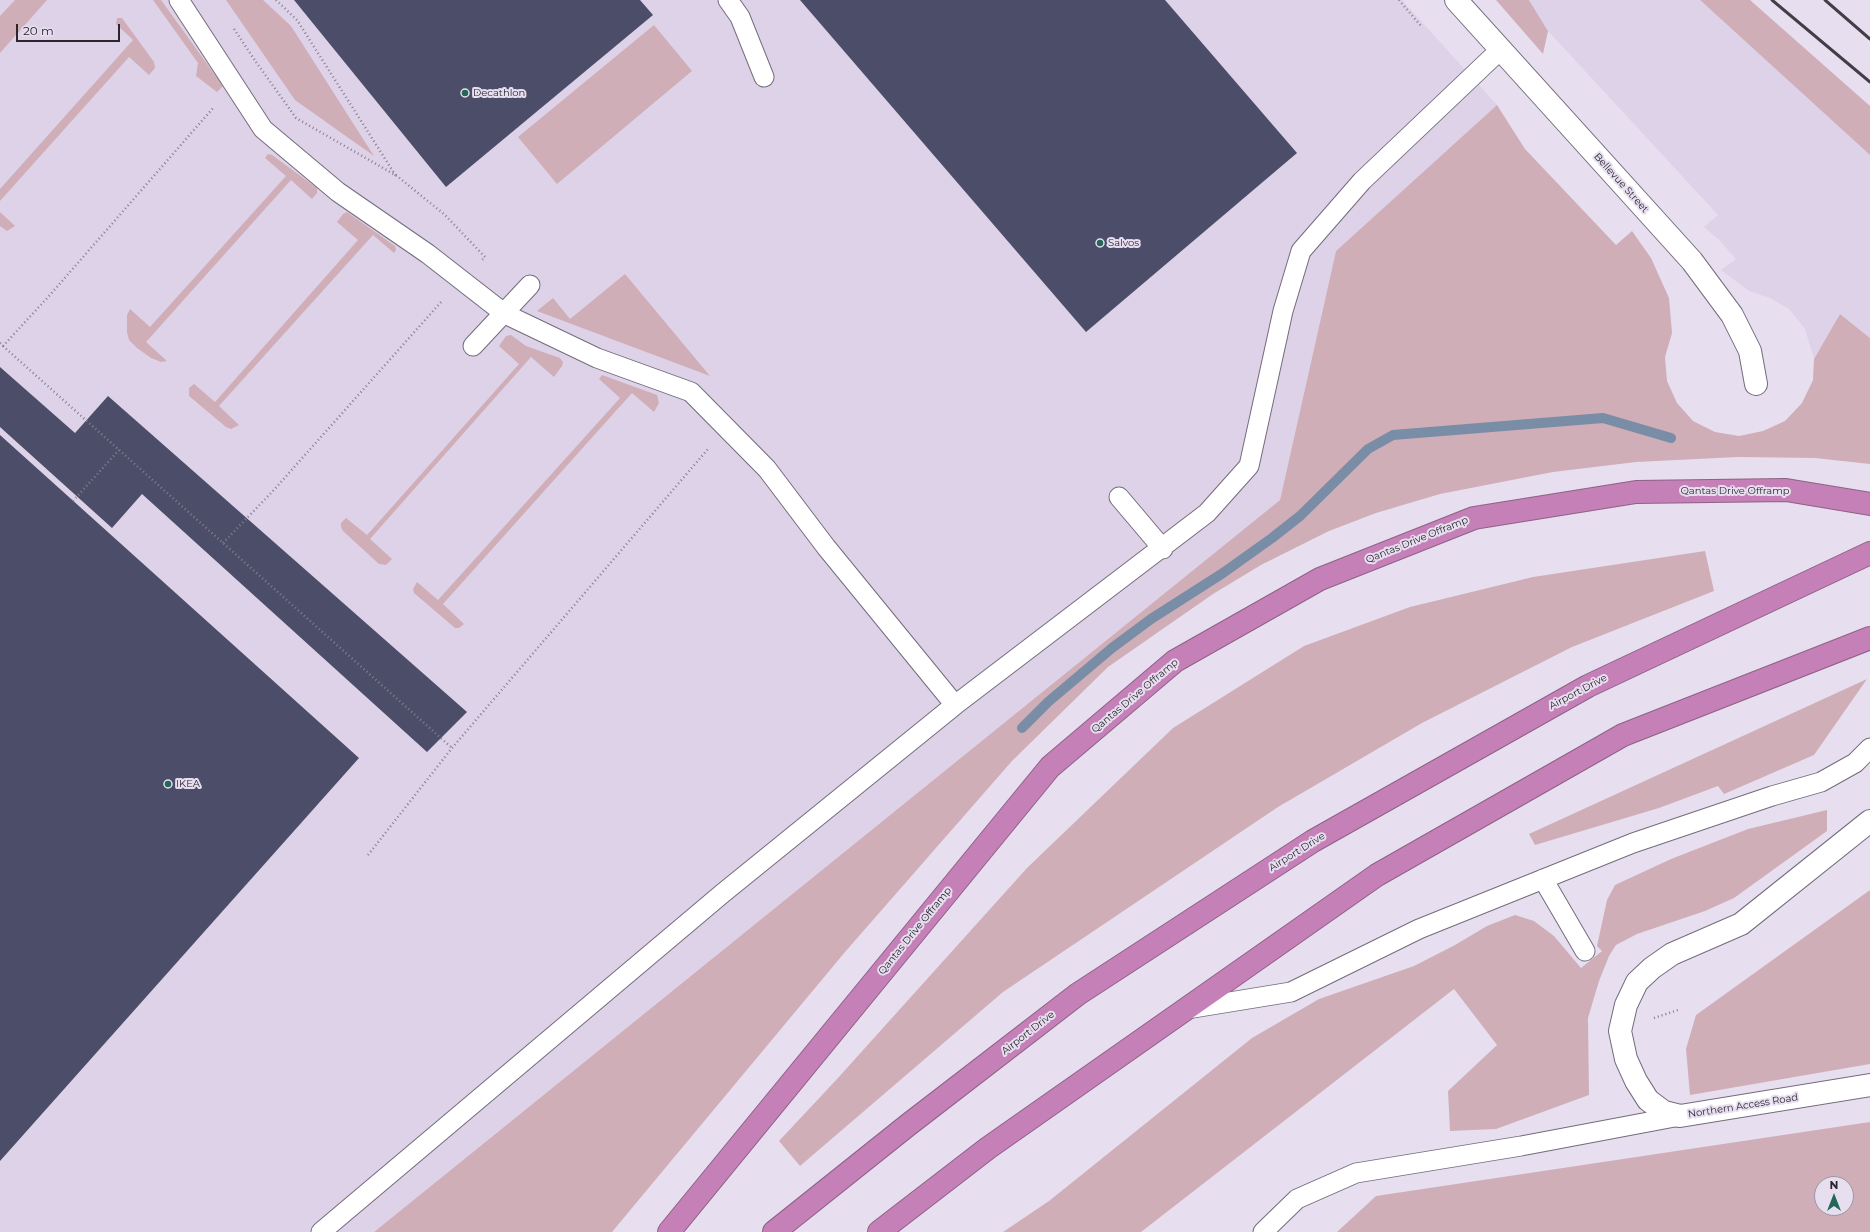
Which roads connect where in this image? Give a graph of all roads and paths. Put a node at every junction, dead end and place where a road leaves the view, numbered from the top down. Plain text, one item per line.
1 (179, 0) edge
2 (276, 0) edge
3 (728, 0) edge
4 (1399, 0) edge
5 (1456, 0) edge
6 (231, 25) dead end
7 (1421, 26) dead end
8 (1500, 50) junction
9 (256, 62) junction
10 (764, 77) dead end
11 (235, 85) junction
12 (397, 176) junction
13 (461, 280) junction
14 (530, 285) dead end
15 (505, 314) junction
16 (1, 344) edge
17 (473, 346) dead end
18 (1756, 384) dead end
19 (710, 446) dead end
20 (119, 450) junction
21 (1119, 496) dead end
22 (73, 501) dead end
23 (1870, 504) edge
24 (222, 543) junction
25 (1163, 549) junction
26 (1866, 554) edge
27 (1870, 638) edge
28 (955, 705) junction
29 (452, 748) junction
30 (1870, 748) edge
31 (1870, 821) edge
32 (368, 854) dead end
33 (1543, 879) junction
34 (1585, 950) dead end
35 (1184, 1009) junction
36 (1870, 1085) edge
37 (1680, 1116) junction
38 (321, 1232) edge
39 (669, 1232) edge
40 (774, 1232) edge
41 (880, 1232) edge
42 (1263, 1232) edge

1 - 11 lane
2 - 12 path
3 - 10 lane
4 - 7 path
5 - 8 street, Bellevue Street
6 - 9 path
8 - 18 street, Bellevue Street
8 - 25 lane
9 - 11 path
9 - 12 path
11 - 13 lane
11 - 16 path
12 - 13 path
13 - 15 lane
13 - 24 path
14 - 15 lane
15 - 17 lane
15 - 28 lane
16 - 20 path
19 - 29 path
20 - 22 path
20 - 24 path
21 - 25 lane
23 - 39 highway, Qantas Drive Offramp
24 - 29 path
25 - 28 lane
26 - 40 highway, Airport Drive
27 - 35 highway
28 - 38 lane
29 - 32 path
30 - 33 lane
31 - 37 street, Northern Access Road
33 - 34 lane
33 - 35 lane
35 - 41 highway
36 - 37 street, Northern Access Road
37 - 42 lane

